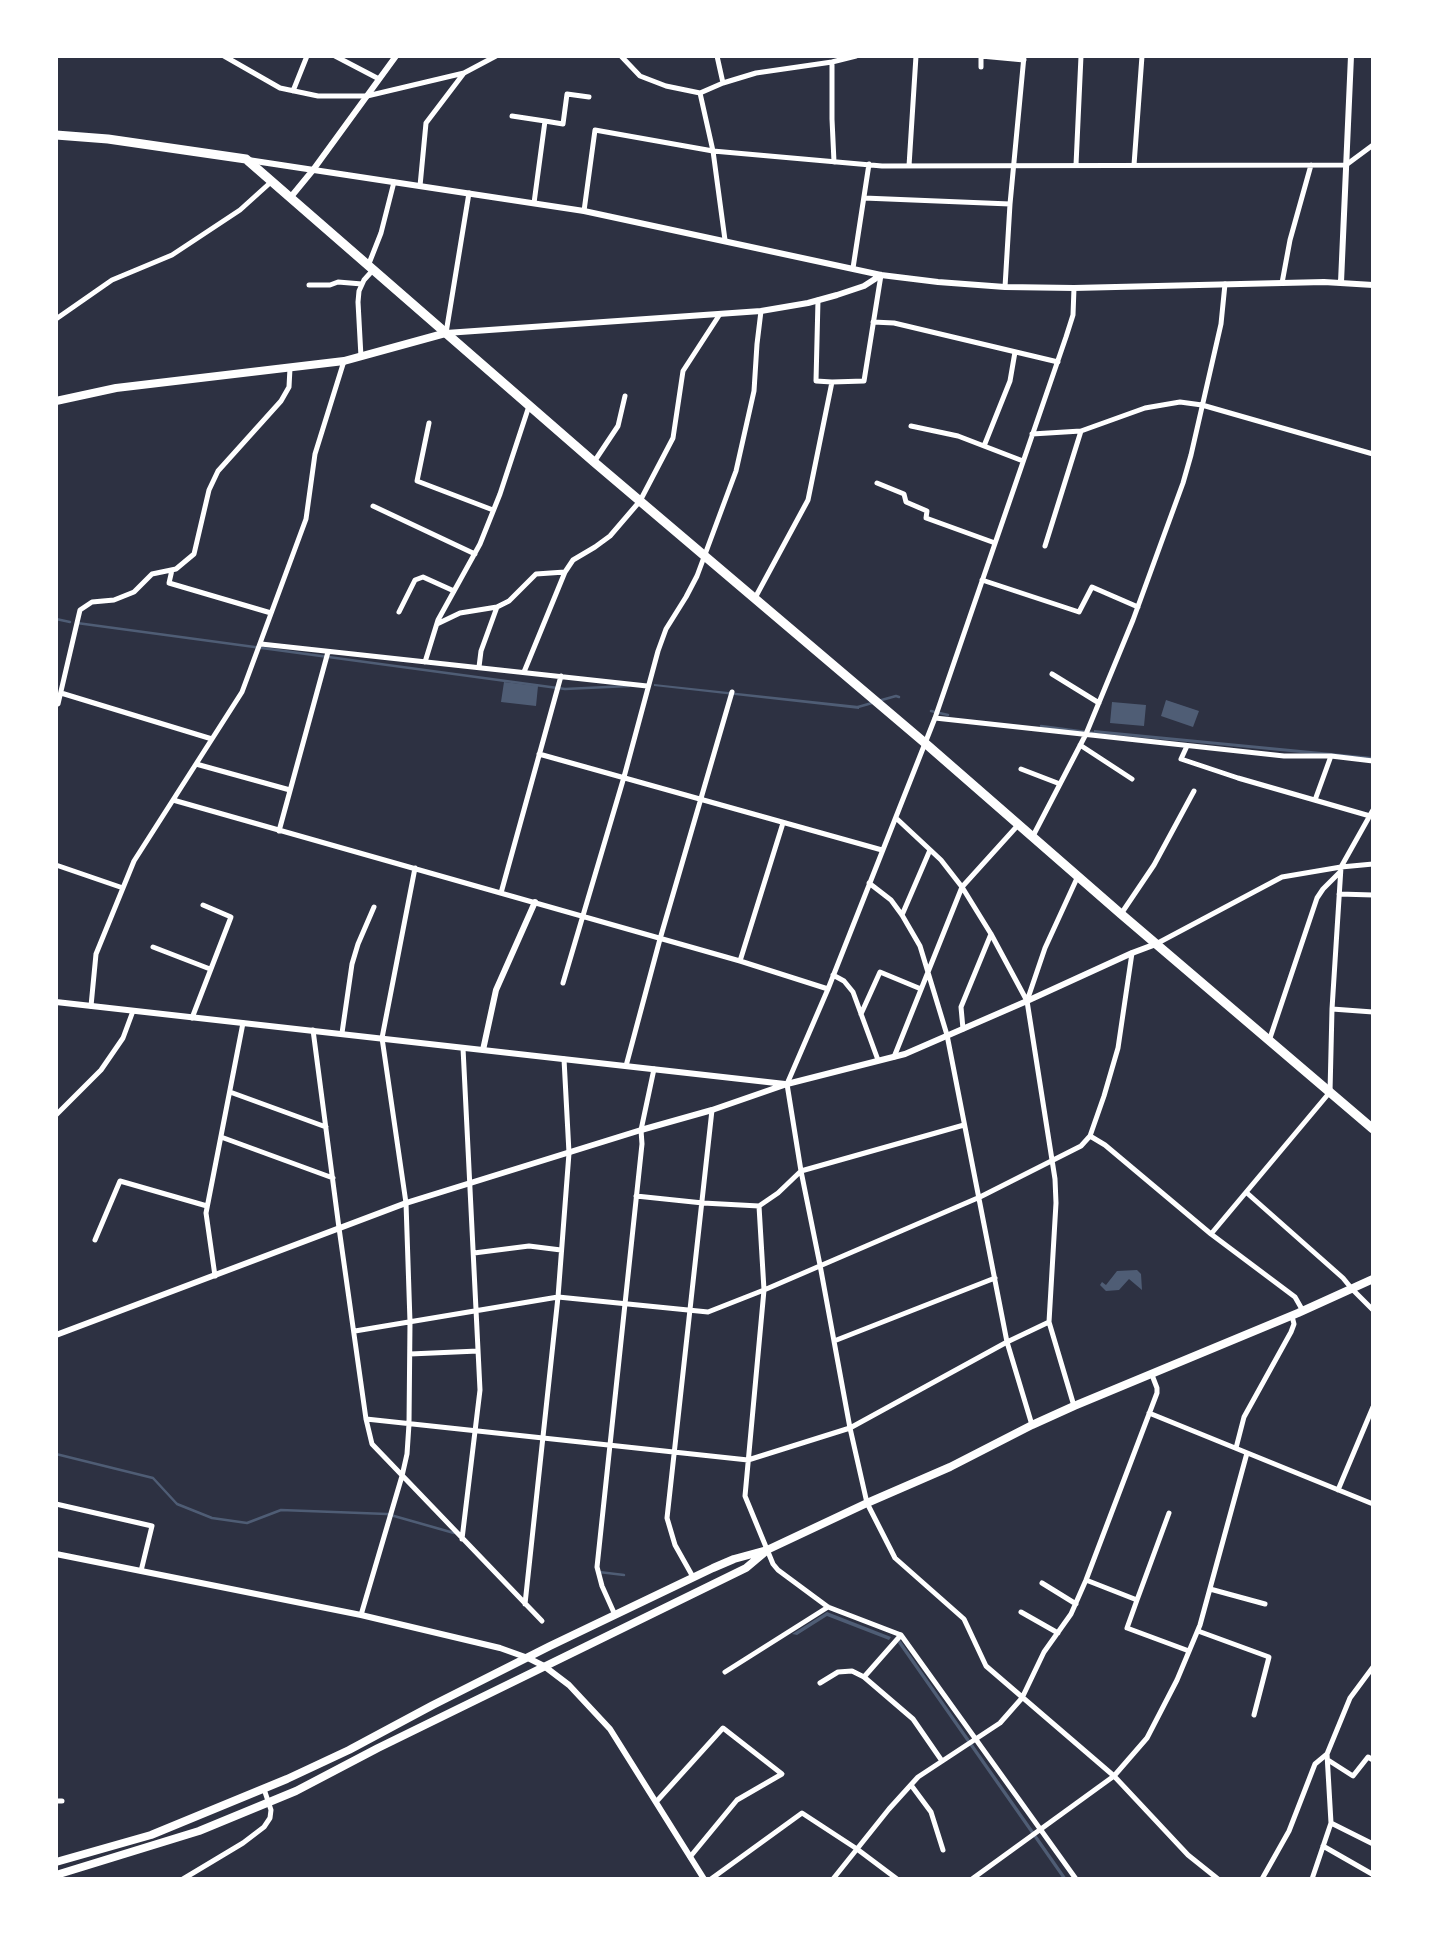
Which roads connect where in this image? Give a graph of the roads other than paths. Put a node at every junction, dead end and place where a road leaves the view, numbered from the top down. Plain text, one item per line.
1 (224, 56) edge
2 (307, 56) edge
3 (335, 56) edge
4 (396, 56) edge
5 (496, 56) edge
6 (621, 56) edge
7 (717, 56) edge
8 (856, 56) edge
9 (916, 56) edge
10 (981, 56) edge
11 (1082, 56) edge
12 (1142, 56) edge
13 (1351, 56) edge
14 (1024, 58) edge
15 (832, 62) junction
16 (981, 67) dead end
17 (464, 73) junction
18 (379, 79) junction
19 (723, 83) junction
20 (293, 91) junction
21 (700, 93) junction
22 (367, 96) junction
23 (589, 97) dead end
24 (512, 116) dead end
25 (545, 121) junction
26 (56, 135) edge
27 (1373, 145) edge
28 (713, 151) junction
29 (246, 159) junction
30 (834, 162) junction
31 (869, 164) junction
32 (1014, 165) junction
33 (1076, 165) junction
34 (1134, 165) junction
35 (1311, 165) junction
36 (1346, 165) junction
37 (909, 166) junction
38 (313, 170) junction
39 (271, 182) junction
40 (394, 182) junction
41 (420, 186) junction
42 (469, 193) junction
43 (290, 198) junction
44 (863, 198) junction
45 (534, 203) junction
46 (1010, 204) junction
47 (584, 211) junction
48 (725, 240) junction
49 (371, 268) junction
50 (853, 268) junction
51 (881, 275) junction
52 (1341, 282) junction
53 (1282, 283) junction
54 (362, 284) junction
55 (1225, 284) junction
56 (309, 285) dead end
57 (1373, 285) edge
58 (1005, 287) junction
59 (1074, 288) junction
60 (818, 300) junction
61 (761, 311) junction
62 (720, 314) junction
63 (56, 318) edge
64 (873, 323) junction
65 (446, 333) junction
66 (1015, 352) junction
67 (361, 357) junction
68 (344, 361) junction
69 (1058, 362) junction
70 (290, 368) junction
71 (832, 382) junction
72 (625, 396) dead end
73 (56, 401) edge
74 (1202, 405) junction
75 (529, 406) junction
76 (429, 423) dead end
77 (911, 426) dead end
78 (1082, 431) junction
79 (1032, 435) junction
80 (984, 446) junction
81 (1373, 454) edge
82 (594, 461) junction
83 (1023, 461) junction
84 (877, 483) dead end
85 (640, 501) junction
86 (373, 506) dead end
87 (493, 510) junction
88 (995, 542) junction
89 (1045, 546) dead end
90 (475, 554) junction
91 (704, 555) junction
92 (172, 570) junction
93 (565, 572) junction
94 (982, 580) junction
95 (454, 592) junction
96 (754, 598) junction
97 (497, 607) junction
98 (1138, 607) junction
99 (399, 612) dead end
100 (271, 614) junction
101 (437, 624) junction
102 (261, 644) junction
103 (328, 652) junction
104 (425, 662) junction
105 (479, 667) junction
106 (524, 672) junction
107 (1052, 674) dead end
108 (561, 676) junction
109 (647, 686) junction
110 (732, 692) dead end
111 (61, 693) junction
112 (57, 703) edge
113 (1099, 703) junction
114 (56, 712) edge
115 (935, 718) junction
116 (1086, 734) junction
117 (212, 739) junction
118 (925, 743) junction
119 (1080, 745) junction
120 (1187, 746) junction
121 (539, 754) junction
122 (1331, 756) junction
123 (1373, 761) edge
124 (196, 764) junction
125 (1021, 769) dead end
126 (624, 777) junction
127 (1132, 779) dead end
128 (1060, 784) junction
129 (290, 790) junction
130 (1194, 791) dead end
131 (701, 799) junction
132 (173, 800) junction
133 (1315, 800) junction
134 (1371, 813) edge
135 (896, 818) junction
136 (783, 823) junction
137 (1019, 824) junction
138 (279, 831) junction
139 (1033, 836) junction
140 (883, 850) junction
141 (930, 850) junction
142 (1373, 864) edge
143 (56, 865) edge
144 (1341, 867) junction
145 (415, 868) junction
146 (1077, 876) junction
147 (869, 883) junction
148 (962, 887) junction
149 (122, 888) junction
150 (501, 892) junction
151 (1339, 894) junction
152 (1373, 895) edge
153 (535, 902) junction
154 (202, 905) dead end
155 (374, 906) dead end
156 (1121, 914) junction
157 (902, 915) junction
158 (582, 917) junction
159 (991, 934) junction
160 (660, 939) junction
161 (1156, 944) junction
162 (153, 947) dead end
163 (1132, 953) junction
164 (740, 961) junction
165 (210, 970) junction
166 (928, 972) junction
167 (833, 975) junction
168 (563, 984) dead end
169 (828, 989) junction
170 (921, 989) junction
171 (1027, 1001) junction
172 (56, 1002) edge
173 (91, 1006) junction
174 (1332, 1009) junction
175 (133, 1011) junction
176 (1373, 1012) edge
177 (861, 1014) junction
178 (192, 1018) junction
179 (243, 1023) junction
180 (963, 1029) junction
181 (313, 1030) junction
182 (342, 1034) junction
183 (947, 1035) junction
184 (382, 1038) junction
185 (1269, 1041) junction
186 (463, 1048) junction
187 (483, 1050) junction
188 (894, 1057) junction
189 (564, 1059) junction
190 (878, 1060) junction
191 (626, 1066) junction
192 (654, 1069) junction
193 (787, 1084) junction
194 (230, 1092) junction
195 (1330, 1092) junction
196 (712, 1110) junction
197 (56, 1115) edge
198 (964, 1125) junction
199 (326, 1127) junction
200 (1373, 1129) edge
201 (641, 1130) junction
202 (1090, 1136) junction
203 (221, 1137) junction
204 (569, 1153) junction
205 (1052, 1161) junction
206 (801, 1171) junction
207 (332, 1178) junction
208 (470, 1183) junction
209 (1247, 1193) junction
210 (636, 1196) junction
211 (980, 1197) junction
212 (406, 1203) junction
213 (703, 1203) junction
214 (207, 1206) junction
215 (760, 1206) junction
216 (339, 1228) junction
217 (1211, 1234) junction
218 (95, 1240) dead end
219 (561, 1250) junction
220 (474, 1253) junction
221 (820, 1265) junction
222 (215, 1276) junction
223 (995, 1278) junction
224 (1373, 1279) edge
225 (1352, 1289) junction
226 (764, 1290) junction
227 (558, 1297) junction
228 (625, 1304) junction
229 (1373, 1310) edge
230 (477, 1311) junction
231 (1303, 1311) junction
232 (691, 1312) junction
233 (1292, 1315) junction
234 (410, 1322) junction
235 (1049, 1322) junction
236 (355, 1331) junction
237 (56, 1335) edge
238 (834, 1341) junction
239 (1007, 1342) junction
240 (478, 1351) junction
241 (410, 1354) junction
242 (1153, 1375) junction
243 (1074, 1406) junction
244 (1373, 1408) edge
245 (1149, 1413) junction
246 (366, 1419) junction
247 (409, 1423) junction
248 (1032, 1425) junction
249 (850, 1428) junction
250 (476, 1431) junction
251 (542, 1438) junction
252 (610, 1445) junction
253 (1236, 1448) junction
254 (675, 1452) junction
255 (1248, 1453) junction
256 (748, 1460) junction
257 (402, 1476) junction
258 (1338, 1490) junction
259 (867, 1503) junction
260 (56, 1504) edge
261 (1373, 1504) edge
262 (1169, 1513) dead end
263 (462, 1539) junction
264 (767, 1550) junction
265 (56, 1554) edge
266 (141, 1571) junction
267 (694, 1577) junction
268 (1086, 1580) junction
269 (1042, 1583) dead end
270 (1210, 1588) junction
271 (1137, 1600) junction
272 (525, 1604) junction
273 (1076, 1604) junction
274 (1265, 1604) dead end
275 (828, 1607) junction
276 (1021, 1612) dead end
277 (361, 1615) junction
278 (615, 1615) junction
279 (542, 1621) dead end
280 (1198, 1631) junction
281 (1058, 1633) junction
282 (901, 1635) junction
283 (1189, 1651) junction
284 (528, 1658) junction
285 (544, 1666) junction
286 (1373, 1668) edge
287 (725, 1672) dead end
288 (864, 1677) junction
289 (820, 1683) dead end
290 (1022, 1698) junction
291 (1254, 1715) dead end
292 (975, 1738) junction
293 (1328, 1757) junction
294 (1373, 1760) edge
295 (942, 1761) junction
296 (1114, 1776) junction
297 (911, 1785) junction
298 (264, 1789) junction
299 (269, 1802) junction
300 (656, 1802) junction
301 (1331, 1823) junction
302 (1040, 1831) junction
303 (1373, 1844) edge
304 (1323, 1846) junction
305 (857, 1849) junction
306 (943, 1850) dead end
307 (690, 1857) junction
308 (56, 1862) edge
309 (1372, 1874) edge
310 (56, 1875) edge
311 (183, 1879) edge
312 (704, 1879) edge
313 (710, 1879) edge
314 (833, 1879) edge
315 (897, 1879) edge
316 (972, 1879) edge
317 (1076, 1879) edge
318 (1218, 1879) edge
319 (1262, 1879) edge
320 (1312, 1879) edge

1 - 20 street
2 - 20 street
3 - 18 street
4 - 18 street
5 - 17 street
6 - 21 street
7 - 19 street
8 - 15 street
9 - 37 street
10 - 14 street
10 - 16 street
11 - 33 street
12 - 34 street
13 - 36 street
14 - 32 street
15 - 19 street
15 - 30 street
17 - 22 street
17 - 41 street
18 - 22 street
19 - 21 street
20 - 22 street
21 - 28 street
22 - 38 street
23 - 25 street
24 - 25 street
25 - 45 street
26 - 29 highway
27 - 36 street
28 - 30 street
28 - 47 street
28 - 48 street
29 - 38 street
29 - 39 highway
30 - 31 street
31 - 37 street
31 - 44 street
32 - 33 street
32 - 37 street
32 - 46 street
33 - 34 street
34 - 35 street
35 - 36 street
35 - 53 street
36 - 52 street
38 - 40 street
38 - 43 street
39 - 43 highway
39 - 63 street
40 - 41 street
40 - 49 street
41 - 42 street
42 - 45 street
42 - 65 street
43 - 49 highway
44 - 46 street
44 - 50 street
45 - 47 street
46 - 58 street
47 - 48 street
48 - 50 street
49 - 54 street
49 - 65 highway
50 - 51 street
51 - 58 street
51 - 60 street
51 - 64 street
52 - 53 street
52 - 57 street
53 - 55 street
54 - 56 street
54 - 67 street
55 - 59 street
55 - 74 street
58 - 59 street
59 - 69 street
60 - 61 street
60 - 71 street
61 - 62 street
61 - 91 street
62 - 65 street
62 - 85 street
64 - 66 street
64 - 71 street
65 - 67 main road
65 - 75 highway
66 - 69 street
66 - 80 street
67 - 68 main road
68 - 70 main road
68 - 100 street
69 - 79 street
70 - 73 main road
70 - 92 street
71 - 96 street
72 - 82 street
74 - 78 street
74 - 81 street
74 - 98 street
75 - 82 highway
75 - 87 street
76 - 87 street
77 - 80 street
78 - 79 street
78 - 89 street
79 - 83 street
80 - 83 street
82 - 85 highway
83 - 88 street
84 - 88 street
85 - 91 highway
85 - 93 street
86 - 90 street
87 - 90 street
88 - 94 street
90 - 95 street
91 - 96 highway
91 - 109 street
92 - 100 street
92 - 111 street
93 - 97 street
93 - 106 street
94 - 98 street
94 - 115 street
95 - 99 street
95 - 101 street
96 - 118 highway
97 - 101 street
97 - 105 street
98 - 113 street
100 - 102 street
101 - 104 street
102 - 103 street
102 - 117 street
103 - 104 street
103 - 129 street
104 - 105 street
105 - 106 street
106 - 108 street
107 - 113 street
108 - 109 street
108 - 121 street
109 - 126 street
110 - 131 street
111 - 112 street
111 - 117 street
112 - 114 street
113 - 116 street
115 - 116 street
115 - 118 street
116 - 119 street
116 - 120 street
117 - 124 street
118 - 135 street
118 - 137 highway
119 - 127 street
119 - 128 street
120 - 122 street
120 - 133 street
121 - 126 street
121 - 150 street
122 - 123 street
122 - 133 street
124 - 129 street
124 - 132 street
125 - 128 street
126 - 131 street
126 - 158 street
128 - 139 street
129 - 138 street
130 - 156 street
131 - 136 street
131 - 160 street
132 - 138 street
132 - 149 street
133 - 134 street
134 - 144 street
135 - 140 street
135 - 141 street
136 - 140 street
136 - 164 street
137 - 139 highway
137 - 148 street
138 - 145 street
139 - 146 highway
140 - 147 street
141 - 148 street
141 - 157 street
142 - 144 street
143 - 149 street
144 - 151 street
144 - 161 street
144 - 185 street
145 - 150 street
145 - 184 street
146 - 156 highway
146 - 171 street
147 - 157 street
147 - 167 street
148 - 159 street
148 - 166 street
149 - 173 street
150 - 153 street
151 - 152 street
151 - 174 street
153 - 158 street
153 - 187 street
154 - 165 street
155 - 182 street
156 - 161 highway
157 - 166 street
158 - 160 street
158 - 168 street
159 - 171 street
159 - 180 street
160 - 164 street
160 - 191 street
161 - 163 street
161 - 185 highway
162 - 165 street
163 - 171 street
163 - 202 street
164 - 169 street
165 - 178 street
166 - 170 street
166 - 183 street
167 - 169 street
167 - 177 street
169 - 193 street
170 - 177 street
170 - 188 street
171 - 180 street
171 - 205 street
172 - 173 street
173 - 175 street
174 - 176 street
174 - 195 street
175 - 178 street
175 - 197 street
177 - 190 street
178 - 179 street
179 - 181 street
179 - 194 street
180 - 183 street
181 - 182 street
181 - 199 street
182 - 184 street
183 - 188 street
183 - 198 street
184 - 186 street
184 - 212 street
185 - 195 highway
186 - 187 street
186 - 208 street
187 - 189 street
188 - 190 street
189 - 191 street
189 - 204 street
190 - 193 street
191 - 192 street
192 - 193 street
192 - 201 street
193 - 196 street
193 - 206 street
194 - 199 street
194 - 203 street
195 - 200 highway
195 - 209 street
196 - 201 street
196 - 213 street
198 - 206 street
198 - 211 street
199 - 207 street
201 - 204 street
201 - 210 street
202 - 205 street
202 - 217 street
203 - 207 street
203 - 214 street
204 - 208 street
204 - 219 street
205 - 211 street
205 - 235 street
206 - 215 street
206 - 221 street
207 - 216 street
208 - 212 street
208 - 220 street
209 - 217 street
209 - 225 street
210 - 213 street
210 - 228 street
211 - 221 street
211 - 223 street
212 - 216 street
212 - 234 street
213 - 215 street
213 - 232 street
214 - 218 street
214 - 222 street
215 - 226 street
216 - 222 street
216 - 236 street
217 - 231 street
219 - 220 street
219 - 227 street
220 - 230 street
221 - 226 street
221 - 238 street
222 - 237 street
223 - 238 street
223 - 239 street
224 - 225 main road
225 - 229 street
225 - 231 main road
226 - 232 street
226 - 256 street
227 - 228 street
227 - 230 street
227 - 251 street
228 - 232 street
228 - 252 street
230 - 234 street
230 - 240 street
231 - 233 main road
232 - 254 street
233 - 242 main road
233 - 253 street
234 - 236 street
234 - 241 street
235 - 239 street
235 - 243 street
236 - 246 street
238 - 249 street
239 - 248 street
239 - 249 street
240 - 241 street
240 - 250 street
241 - 247 street
242 - 243 main road
242 - 245 street
243 - 248 main road
244 - 258 street
245 - 253 street
245 - 268 street
246 - 247 street
246 - 257 street
247 - 250 street
247 - 257 street
248 - 259 main road
249 - 256 street
249 - 259 street
250 - 251 street
250 - 263 street
251 - 252 street
251 - 272 street
252 - 254 street
252 - 278 street
253 - 255 street
254 - 256 street
254 - 267 street
255 - 258 street
255 - 270 street
256 - 264 street
257 - 263 street
257 - 277 street
258 - 261 street
259 - 264 main road
259 - 290 street
260 - 266 street
262 - 271 street
263 - 272 street
264 - 267 main road
264 - 275 street
264 - 285 main road
265 - 266 street
266 - 277 street
267 - 278 main road
268 - 271 street
268 - 273 street
269 - 273 street
270 - 274 street
270 - 280 street
271 - 283 street
272 - 279 street
273 - 281 street
275 - 282 street
275 - 287 street
276 - 281 street
277 - 284 street
278 - 284 main road
280 - 283 street
280 - 291 street
281 - 290 street
282 - 288 street
282 - 292 street
283 - 296 street
284 - 285 street
284 - 298 main road
285 - 299 main road
285 - 300 street
286 - 293 street
288 - 289 street
288 - 295 street
290 - 292 street
290 - 296 street
292 - 295 street
292 - 302 street
293 - 294 street
293 - 301 street
293 - 319 street
295 - 297 street
296 - 302 street
296 - 318 street
297 - 305 street
297 - 306 street
298 - 299 street
298 - 308 main road
299 - 310 main road
299 - 311 street
300 - 307 street
300 - 307 street
301 - 303 street
301 - 304 street
302 - 316 street
302 - 317 street
304 - 309 street
304 - 320 street
305 - 313 street
305 - 314 street
305 - 315 street
307 - 312 street

